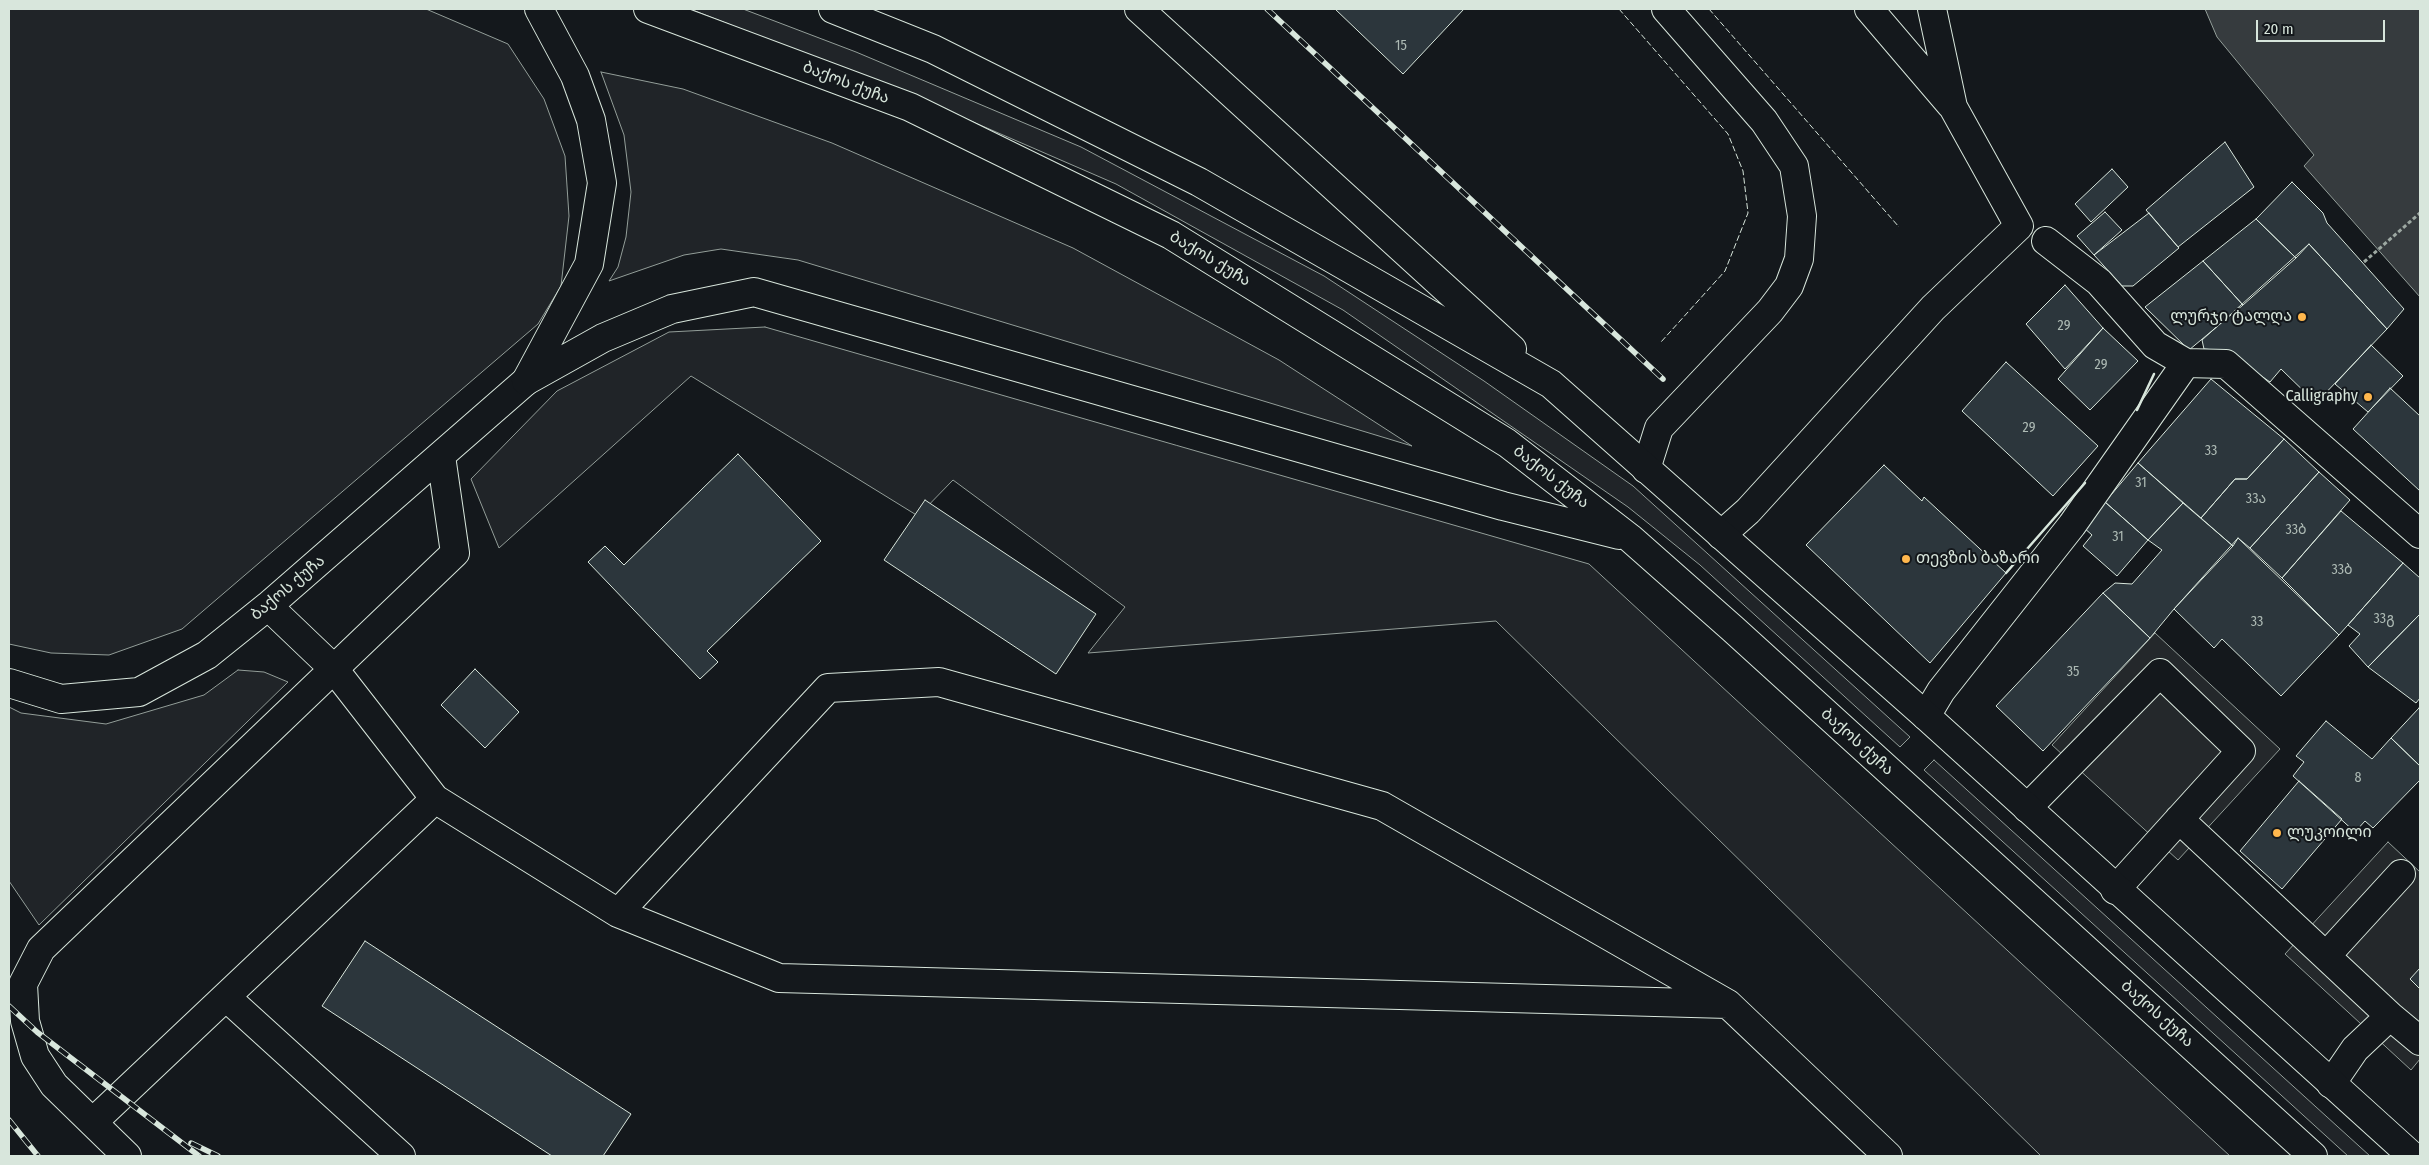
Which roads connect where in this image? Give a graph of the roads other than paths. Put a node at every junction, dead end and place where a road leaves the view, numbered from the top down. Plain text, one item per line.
1 (539, 9) edge
2 (648, 9) edge
3 (833, 9) edge
4 (1139, 9) edge
5 (1666, 9) edge
6 (1869, 9) edge
7 (1932, 9) edge
8 (1953, 107) junction
9 (2046, 241) dead end
10 (2186, 363) junction
11 (526, 381) junction
12 (1550, 384) junction
13 (441, 456) junction
14 (1646, 469) junction
15 (2420, 534) edge
16 (1721, 535) junction
17 (1630, 538) junction
18 (268, 606) junction
19 (334, 669) junction
20 (9, 683) edge
21 (1926, 716) junction
22 (435, 799) junction
23 (2027, 808) junction
24 (2179, 819) junction
25 (2401, 874) dead end
26 (2115, 890) junction
27 (618, 913) junction
28 (2326, 956) junction
29 (226, 997) junction
30 (1728, 1004) junction
31 (2390, 1016) junction
32 (2420, 1041) edge
33 (2331, 1084) junction
34 (92, 1122) junction
35 (2403, 1148) edge
36 (127, 1156) edge
37 (400, 1156) edge
38 (1888, 1156) edge
39 (2314, 1156) edge

1 - 11 main road
2 - 17 main road, ბაქოს ქუჩა
3 - 12 main road
4 - 12 main road
5 - 14 main road
6 - 8 main road
7 - 8 main road
8 - 16 main road
9 - 10 main road
10 - 15 main road
10 - 21 main road
11 - 13 main road, ბაქოს ქუჩა
11 - 17 main road
12 - 14 main road
13 - 18 main road, ბაქოს ქუჩა
13 - 19 main road
14 - 16 main road
16 - 21 main road
17 - 39 main road, ბაქოს ქუჩა
18 - 19 main road
18 - 20 main road, ბაქოს ქუჩა
19 - 22 main road
19 - 34 main road
21 - 23 main road
22 - 27 main road
22 - 29 main road
23 - 24 main road
23 - 26 main road
24 - 26 main road
24 - 28 main road
25 - 28 main road
26 - 33 main road
27 - 30 main road
27 - 30 main road
28 - 31 main road
29 - 34 main road
29 - 37 main road
30 - 38 main road
31 - 32 main road
31 - 33 main road
33 - 35 main road
34 - 36 main road

